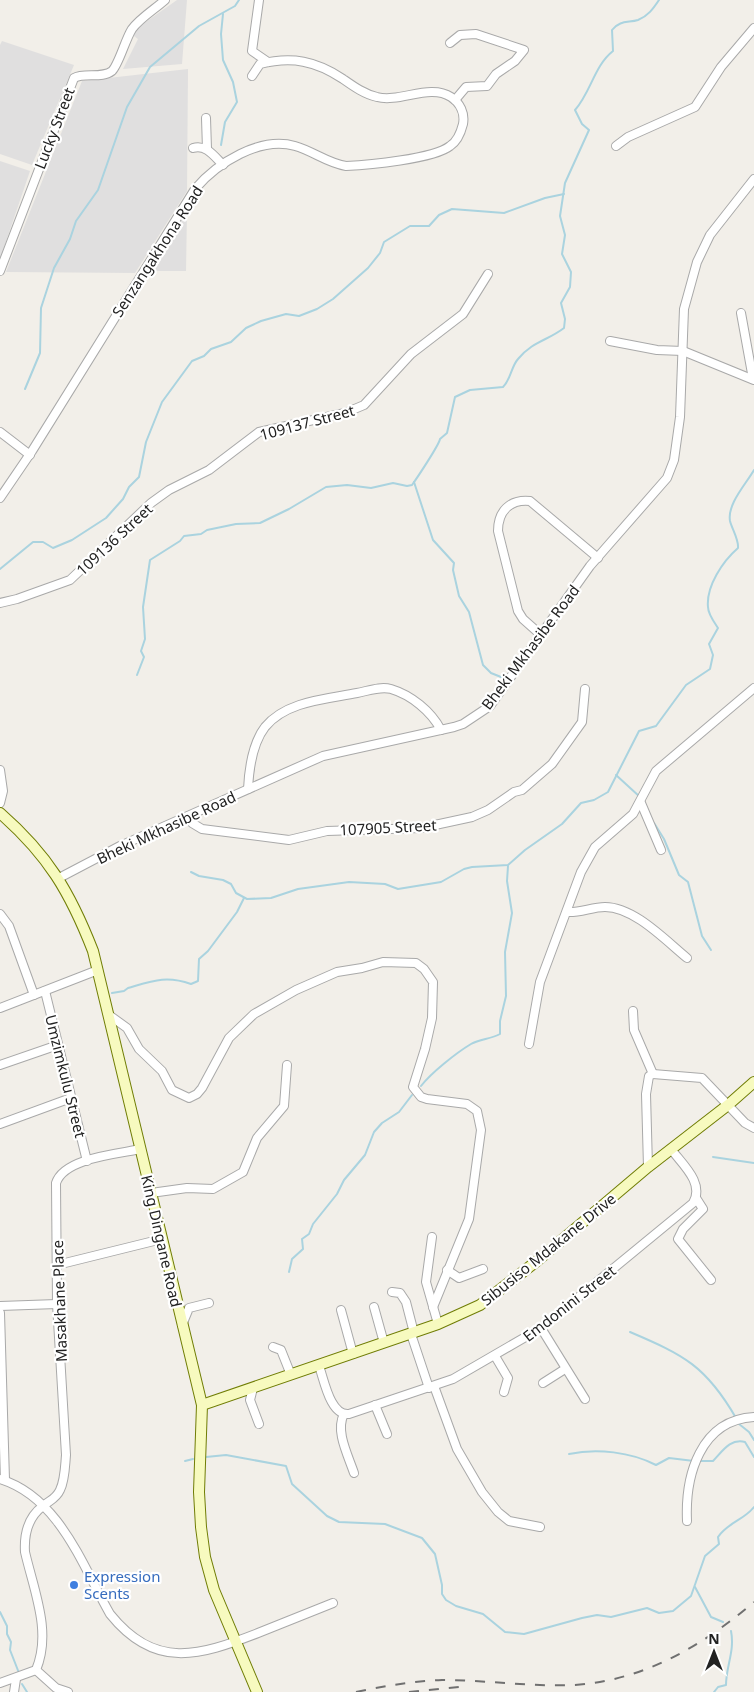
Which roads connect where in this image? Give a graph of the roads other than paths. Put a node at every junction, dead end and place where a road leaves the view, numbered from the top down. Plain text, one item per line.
1 (165, 0) edge
2 (259, 0) edge
3 (754, 28) edge
4 (450, 43) dead end
5 (268, 62) junction
6 (252, 76) dead end
7 (455, 100) junction
8 (206, 118) dead end
9 (616, 146) dead end
10 (193, 148) dead end
11 (207, 149) junction
12 (223, 165) junction
13 (754, 179) edge
14 (0, 272) edge
15 (488, 274) dead end
16 (741, 314) dead end
17 (610, 341) dead end
18 (683, 351) junction
19 (753, 380) edge
20 (0, 432) edge
21 (30, 454) junction
22 (3, 488) edge
23 (169, 490) joint
24 (0, 498) edge
25 (598, 558) junction
26 (0, 603) edge
27 (541, 635) junction
28 (754, 688) edge
29 (585, 690) dead end
30 (440, 730) junction
31 (0, 770) edge
32 (248, 789) junction
33 (641, 802) junction
34 (0, 803) edge
35 (0, 813) edge
36 (190, 816) junction
37 (661, 850) dead end
38 (59, 878) junction
39 (566, 912) junction
40 (0, 914) edge
41 (687, 958) dead end
42 (98, 970) junction
43 (45, 991) junction
44 (34, 995) junction
45 (0, 1008) edge
46 (633, 1011) dead end
47 (109, 1015) junction
48 (529, 1044) dead end
49 (58, 1045) junction
50 (0, 1065) edge
51 (287, 1065) dead end
52 (653, 1074) junction
53 (754, 1082) edge
54 (71, 1098) junction
55 (728, 1104) junction
56 (0, 1124) edge
57 (754, 1128) edge
58 (141, 1149) junction
59 (671, 1149) junction
60 (87, 1161) junction
61 (648, 1167) junction
62 (151, 1193) junction
63 (696, 1198) junction
64 (432, 1237) dead end
65 (162, 1240) junction
66 (57, 1265) junction
67 (483, 1269) dead end
68 (447, 1270) junction
69 (711, 1280) dead end
70 (392, 1292) dead end
71 (209, 1303) dead end
72 (57, 1304) junction
73 (0, 1306) edge
74 (374, 1307) dead end
75 (433, 1307) junction
76 (341, 1310) dead end
77 (0, 1313) edge
78 (438, 1324) junction
79 (182, 1325) junction
80 (541, 1328) junction
81 (412, 1333) junction
82 (384, 1343) junction
83 (273, 1347) dead end
84 (353, 1354) junction
85 (495, 1356) junction
86 (319, 1366) junction
87 (565, 1369) junction
88 (291, 1375) junction
89 (543, 1383) dead end
90 (431, 1387) junction
91 (253, 1388) junction
92 (504, 1392) dead end
93 (585, 1400) dead end
94 (202, 1405) junction
95 (375, 1405) junction
96 (344, 1414) junction
97 (754, 1417) edge
98 (2, 1419) edge
99 (259, 1424) dead end
100 (387, 1434) dead end
101 (354, 1473) dead end
102 (3, 1479) edge
103 (44, 1505) junction
104 (687, 1521) dead end
105 (540, 1527) dead end
106 (333, 1603) dead end
107 (236, 1641) junction
108 (36, 1670) junction
109 (16, 1679) junction
110 (0, 1683) edge
111 (14, 1692) edge
112 (68, 1692) edge
113 (257, 1692) edge

1 - 14 street, Lucky Street
2 - 5 street
3 - 9 street
4 - 7 street
5 - 6 street
5 - 7 street
7 - 12 street, Senzangakhona Road
8 - 11 street
10 - 11 street
11 - 12 street
12 - 21 street, Senzangakhona Road
13 - 18 street, Bheki Mkhasibe Road
15 - 23 street, 109137 Street
16 - 19 street
17 - 18 street
18 - 19 street
18 - 25 street, Bheki Mkhasibe Road
20 - 21 street
21 - 22 street, Senzangakhona Road
22 - 24 street, Senzangakhona Road
23 - 26 street, 109136 Street
25 - 27 street, Bheki Mkhasibe Road
25 - 27 street
27 - 30 street, Bheki Mkhasibe Road
28 - 33 street
29 - 36 street, 107905 Street
30 - 32 street, Bheki Mkhasibe Road
30 - 32 street
31 - 34 street
32 - 36 street, Bheki Mkhasibe Road
33 - 37 street
33 - 39 street
35 - 38 street, King Dingane Road
36 - 38 street, Bheki Mkhasibe Road
38 - 42 street, King Dingane Road
39 - 41 street
39 - 48 street
40 - 44 street
42 - 43 street
42 - 47 street, King Dingane Road
43 - 44 street
43 - 49 street, Umzimkulu Street
44 - 45 street
46 - 52 street
47 - 58 street, King Dingane Road
47 - 68 street
49 - 50 street
49 - 54 street, Umzimkulu Street
51 - 62 street
52 - 55 street
52 - 61 street
53 - 55 street, Sibusiso Mdakane Drive
54 - 56 street
54 - 60 street, Umzimkulu Street
55 - 57 street
55 - 59 street, Sibusiso Mdakane Drive
58 - 60 street, Masakhane Place
58 - 62 street, King Dingane Road
59 - 61 street, Sibusiso Mdakane Drive
59 - 63 street
60 - 66 street, Masakhane Place
61 - 78 street, Sibusiso Mdakane Drive
62 - 65 street, King Dingane Road
63 - 69 street
63 - 80 street, Emdonini Street
64 - 75 street
65 - 66 street
65 - 79 street, King Dingane Road
66 - 72 street, Masakhane Place
67 - 68 street
68 - 75 street
70 - 81 street
71 - 79 street
72 - 73 street
72 - 103 street, Masakhane Place
74 - 82 street
75 - 78 street
76 - 84 street
77 - 98 street
78 - 81 street, Sibusiso Mdakane Drive
79 - 94 street, King Dingane Road
80 - 85 street, Emdonini Street
80 - 87 street
81 - 82 street, Sibusiso Mdakane Drive
81 - 90 street
82 - 84 street, Sibusiso Mdakane Drive
83 - 88 street
84 - 86 street, Sibusiso Mdakane Drive
85 - 90 street, Emdonini Street
85 - 92 street
86 - 88 street, Sibusiso Mdakane Drive
86 - 96 street
87 - 89 street
87 - 93 street
88 - 91 street, Sibusiso Mdakane Drive
90 - 95 street, Emdonini Street
90 - 105 street
91 - 94 street, Sibusiso Mdakane Drive
91 - 99 street
94 - 107 street, King Dingane Road
95 - 96 street, Emdonini Street
95 - 100 street
96 - 101 street
97 - 104 street
98 - 102 street
102 - 103 street
103 - 107 street
103 - 108 street, Masakhane Place
106 - 107 street
107 - 113 street, King Dingane Road
108 - 109 street
108 - 112 street
109 - 110 street
109 - 111 street

